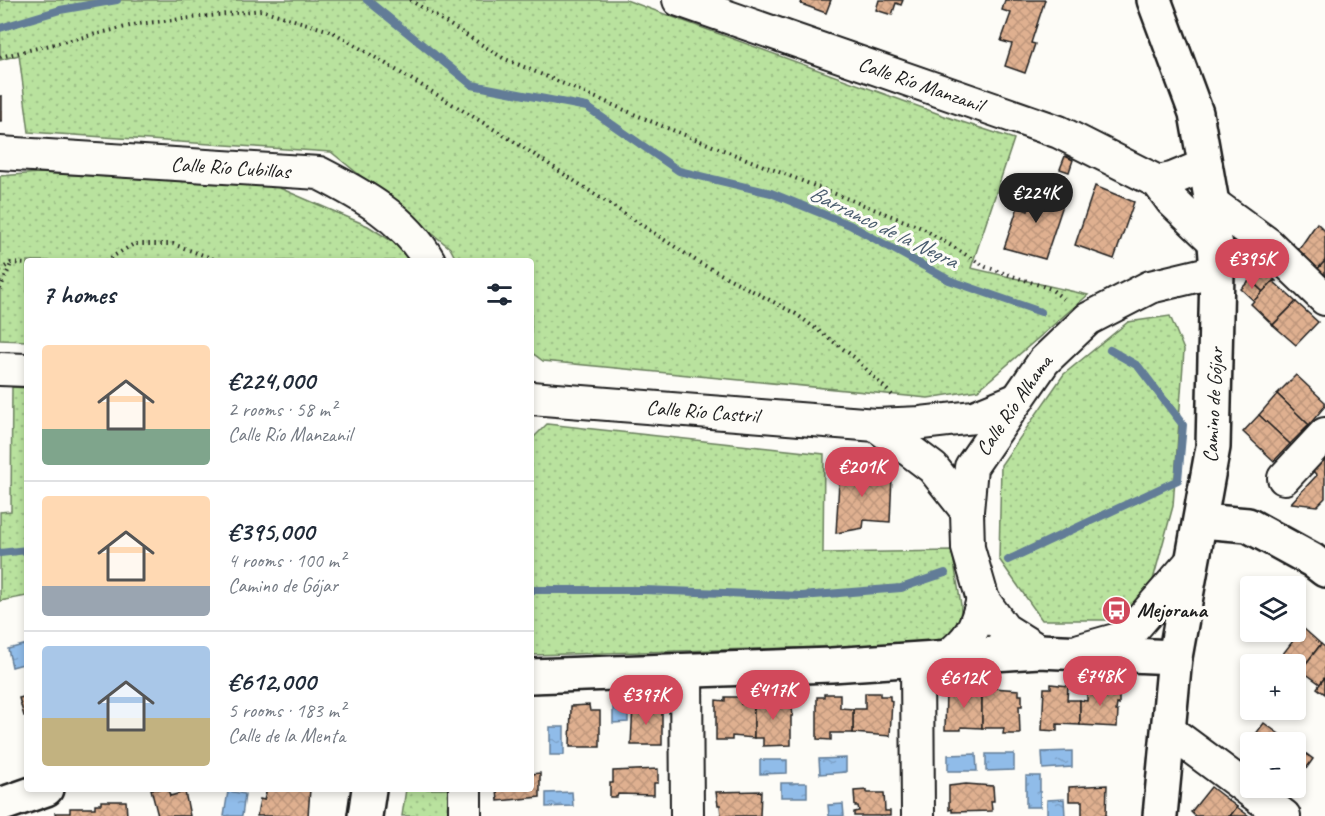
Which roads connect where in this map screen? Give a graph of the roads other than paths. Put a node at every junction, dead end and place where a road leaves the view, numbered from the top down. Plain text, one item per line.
1 (679, 0) edge
2 (1154, 0) edge
3 (0, 153) edge
4 (1206, 165) junction
5 (1158, 182) junction
6 (1212, 203) junction
7 (1217, 257) junction
8 (427, 258) edge
9 (1325, 299) edge
10 (0, 369) edge
11 (24, 370) edge
12 (534, 398) edge
13 (1018, 399) junction
14 (876, 425) junction
15 (1325, 434) edge
16 (1284, 478) dead end
17 (967, 511) junction
18 (1201, 521) junction
19 (1191, 562) junction
20 (1325, 570) edge
21 (983, 600) junction
22 (1039, 651) junction
23 (1074, 652) junction
24 (1175, 657) junction
25 (932, 658) junction
26 (686, 670) junction
27 (534, 676) edge
28 (1168, 730) junction
29 (37, 792) edge
30 (369, 792) edge
31 (465, 792) edge
32 (0, 805) edge
33 (365, 816) edge
34 (465, 816) edge
35 (687, 816) edge
36 (918, 816) edge
37 (1160, 816) edge
38 (1284, 816) edge

1 - 5 street, Calle Río Manzanil
2 - 4 street, Camino de Gójar
3 - 8 street, Calle Río Cubillas
4 - 5 street
4 - 6 street, Camino de Gójar
5 - 7 street, Calle Río Manzanil
6 - 7 street, Camino de Gójar
6 - 9 street
7 - 13 street, Calle Río Alhama
7 - 18 street, Camino de Gójar
10 - 11 street
12 - 14 street, Calle Río Castril
13 - 14 street, Calle Río Castril
13 - 17 street, Calle Río Alhama
14 - 17 street
15 - 16 street
17 - 21 street, Calle Río Alhama
18 - 19 street, Camino de Gójar
18 - 20 street
19 - 23 street
19 - 24 street, Camino de Gójar
21 - 22 street, Calle Río Alhama
21 - 25 street
22 - 23 street
22 - 25 street
23 - 24 street
24 - 28 street, Camino de Gójar
25 - 26 street
25 - 36 street
26 - 27 street
26 - 35 street
28 - 37 street, Camino de Gójar
28 - 38 street
29 - 32 street
30 - 33 street
31 - 34 street

